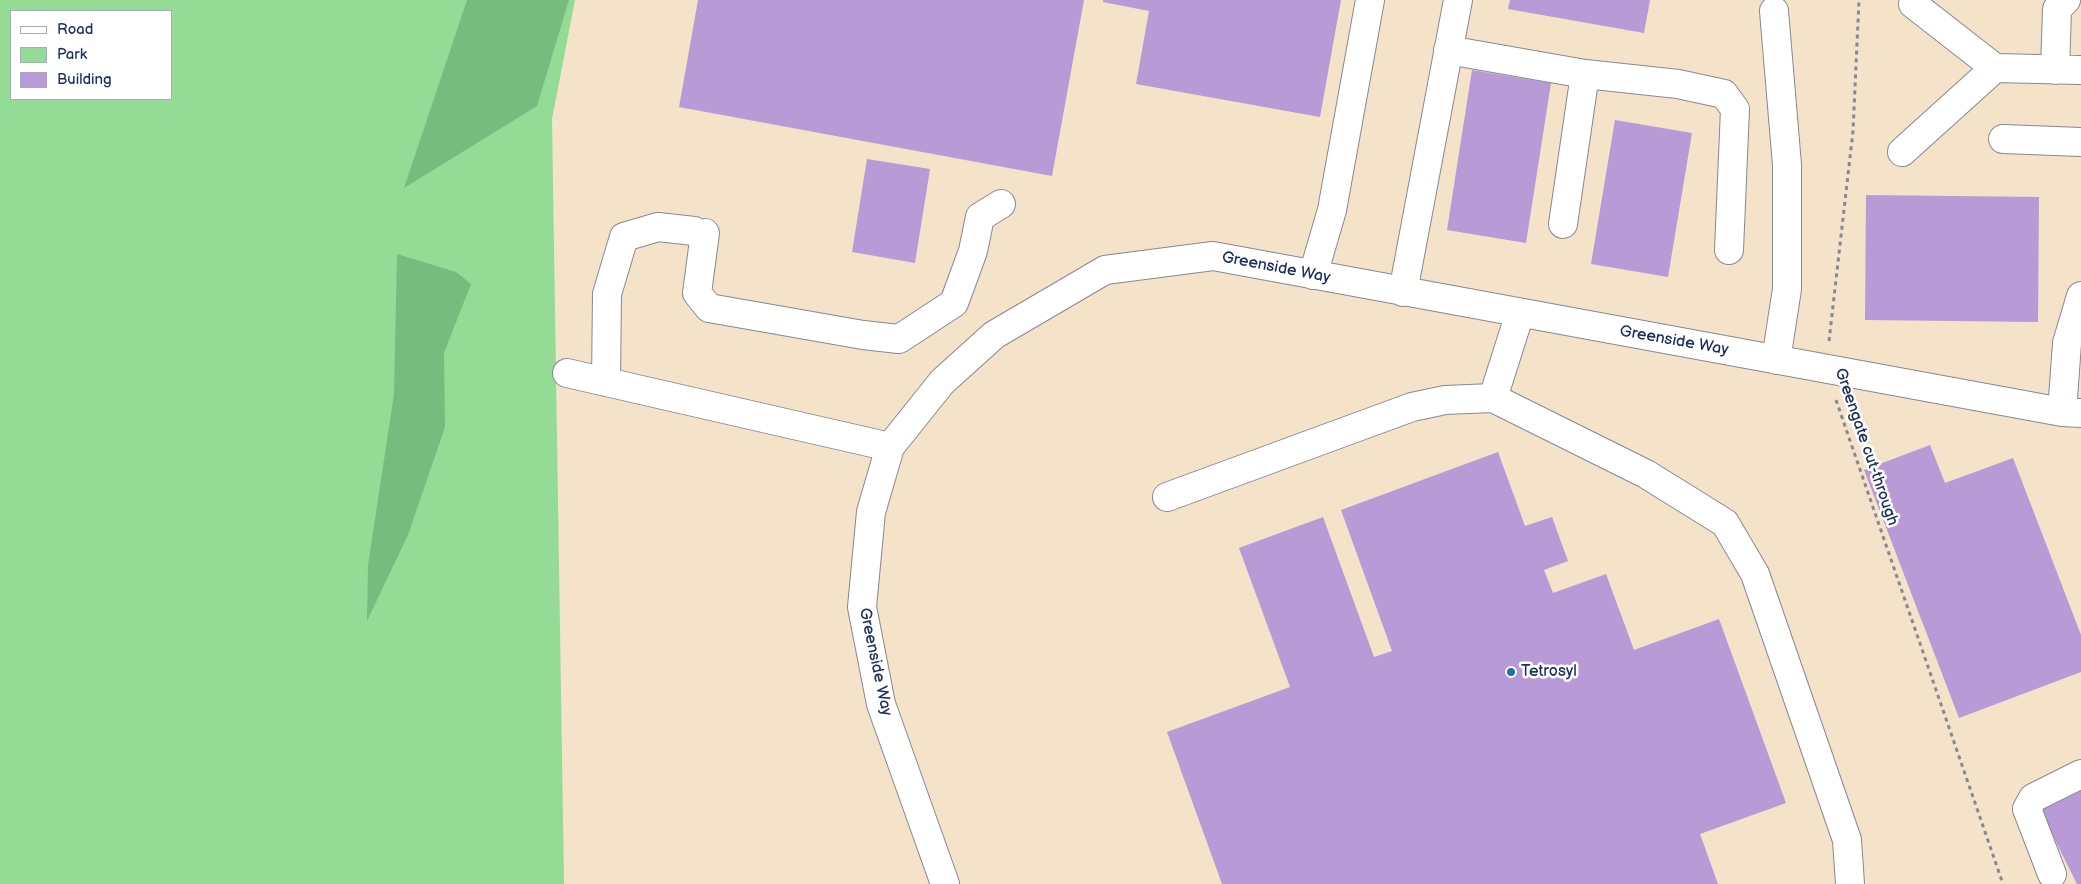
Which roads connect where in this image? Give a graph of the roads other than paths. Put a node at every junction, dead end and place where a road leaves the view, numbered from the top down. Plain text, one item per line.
1 (1370, 0) edge
2 (1458, 0) edge
3 (2066, 0) edge
4 (1913, 4) dead end
5 (1774, 11) dead end
6 (1448, 50) junction
7 (1995, 68) junction
8 (2068, 70) edge
9 (1585, 74) junction
10 (2003, 139) dead end
11 (2081, 142) edge
12 (1902, 152) dead end
13 (1001, 204) dead end
14 (1563, 224) dead end
15 (1729, 250) dead end
16 (1313, 275) junction
17 (1403, 292) junction
18 (2081, 296) edge
19 (1520, 313) junction
20 (1776, 360) junction
21 (568, 373) dead end
22 (606, 382) junction
23 (1493, 398) junction
24 (2071, 412) edge
25 (890, 448) junction
26 (1167, 497) dead end
27 (2081, 774) edge
28 (2052, 874) dead end
29 (945, 884) edge
30 (1850, 884) edge

1 - 16 lane
2 - 6 lane
3 - 8 lane
4 - 7 lane
5 - 20 lane
6 - 9 lane
6 - 17 lane
7 - 8 lane
7 - 12 lane
9 - 14 lane
9 - 15 lane
10 - 11 lane
13 - 22 lane
16 - 17 lane, Greenside Way
16 - 25 lane, Greenside Way
17 - 19 lane, Greenside Way
18 - 24 lane
19 - 20 lane, Greenside Way
19 - 23 lane
20 - 24 lane, Greenside Way
21 - 22 lane
22 - 25 lane
23 - 26 lane
23 - 30 lane
25 - 29 lane, Greenside Way
27 - 28 lane

